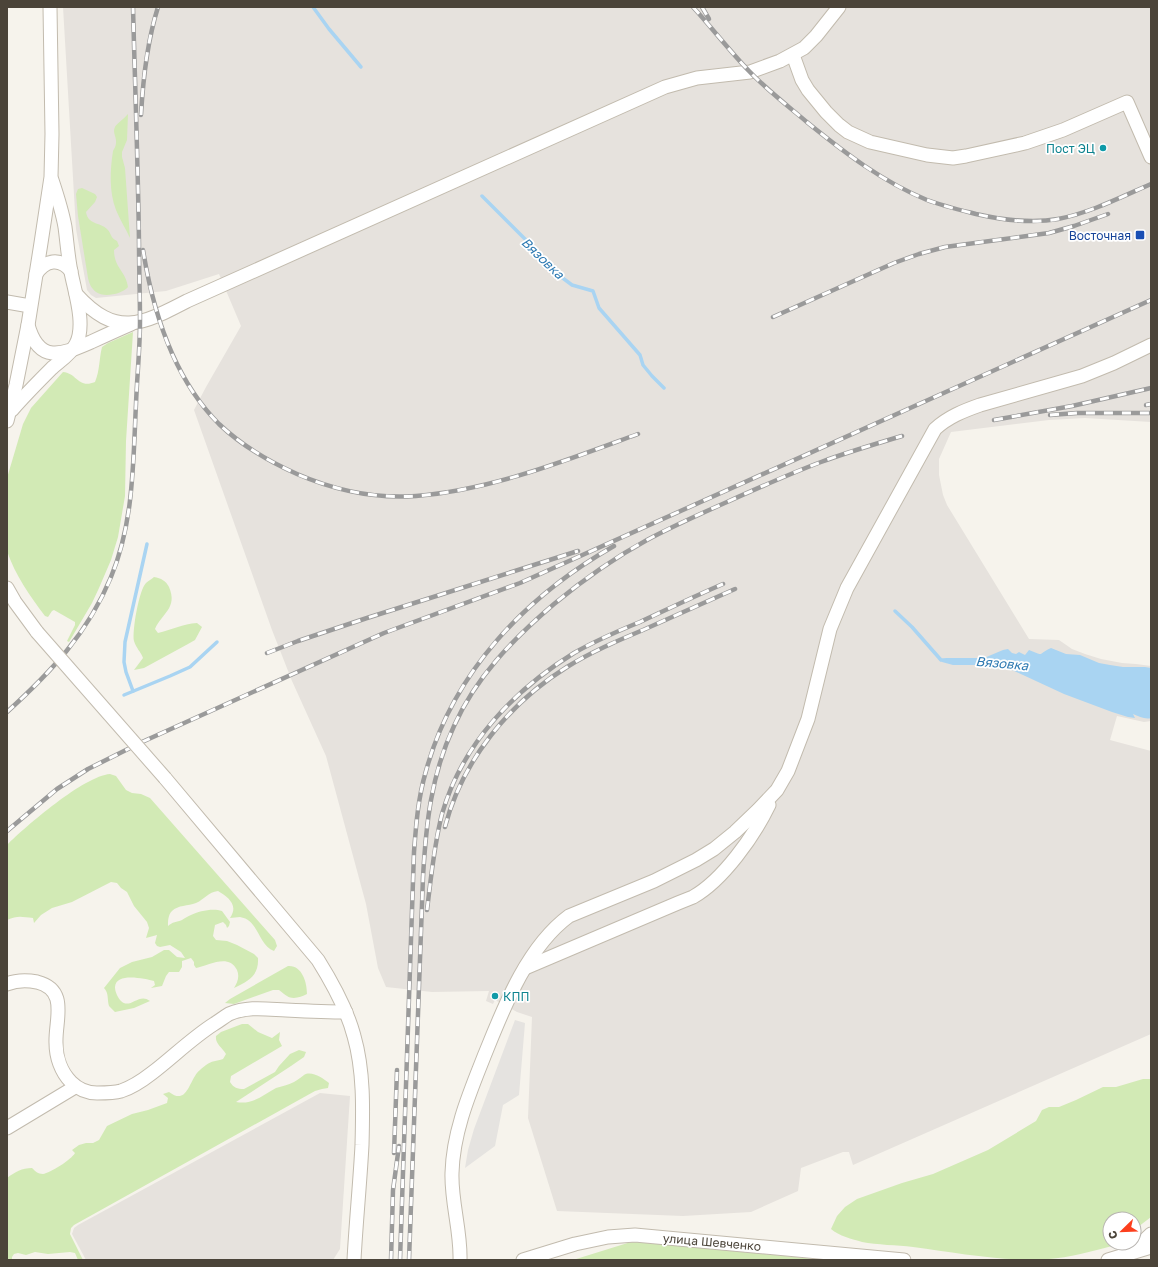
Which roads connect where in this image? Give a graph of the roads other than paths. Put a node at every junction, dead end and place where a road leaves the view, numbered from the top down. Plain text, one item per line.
1 (50, 7) edge
2 (839, 7) edge
3 (793, 55) junction
4 (1151, 157) edge
5 (51, 177) junction
6 (71, 271) junction
7 (36, 274) junction
8 (76, 294) junction
9 (7, 302) edge
10 (30, 306) junction
11 (132, 324) junction
12 (28, 325) junction
13 (1151, 345) edge
14 (73, 350) junction
15 (9, 416) edge
16 (7, 588) edge
17 (777, 790) junction
18 (525, 968) junction
19 (7, 984) edge
20 (346, 1012) junction
21 (75, 1087) junction
22 (7, 1128) edge
23 (1151, 1234) edge
24 (1151, 1247) edge
25 (1129, 1255) junction
26 (884, 1259) edge
27 (354, 1260) edge
28 (460, 1260) edge
29 (523, 1260) edge
30 (904, 1260) edge
31 (1108, 1260) edge

1 - 5 street
2 - 3 street
3 - 4 street
3 - 11 street
5 - 6 street
5 - 7 street
6 - 7 street
6 - 8 street
7 - 10 street
8 - 11 street
8 - 14 street
9 - 10 street
10 - 12 street
11 - 14 street
12 - 14 street
12 - 15 street
13 - 17 street
14 - 15 street
16 - 20 street, bridge
17 - 18 street
17 - 18 street
18 - 28 street
19 - 21 street
20 - 21 street
20 - 27 street
21 - 22 street
23 - 25 street
24 - 25 street
25 - 31 street
26 - 29 street, улица Шевченко
26 - 30 street, улица Шевченко

